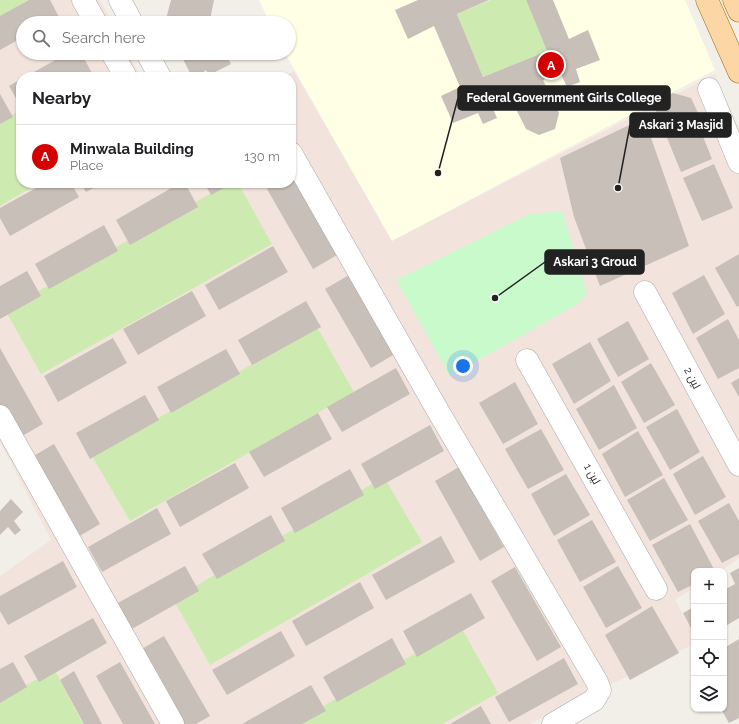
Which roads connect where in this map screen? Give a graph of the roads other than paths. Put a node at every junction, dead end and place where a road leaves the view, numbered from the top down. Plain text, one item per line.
1 (83, 0) edge
2 (120, 0) edge
3 (707, 0) edge
4 (734, 0) edge
5 (739, 11) edge
6 (92, 16) edge
7 (128, 16) edge
8 (116, 60) edge
9 (151, 60) edge
10 (737, 62) edge
11 (123, 72) edge
12 (157, 72) edge
13 (709, 88) dead end
14 (296, 162) edge
15 (739, 162) edge
16 (645, 292) dead end
17 (527, 360) dead end
18 (0, 416) edge
19 (739, 465) edge
20 (656, 589) dead end
21 (173, 724) edge
22 (553, 724) edge

1 - 6 street
2 - 7 street
3 - 10 main road
4 - 5 main road
8 - 11 street
9 - 12 street
13 - 15 street
14 - 22 street
16 - 19 street, لین 2
17 - 20 street, لین 1
18 - 21 street

